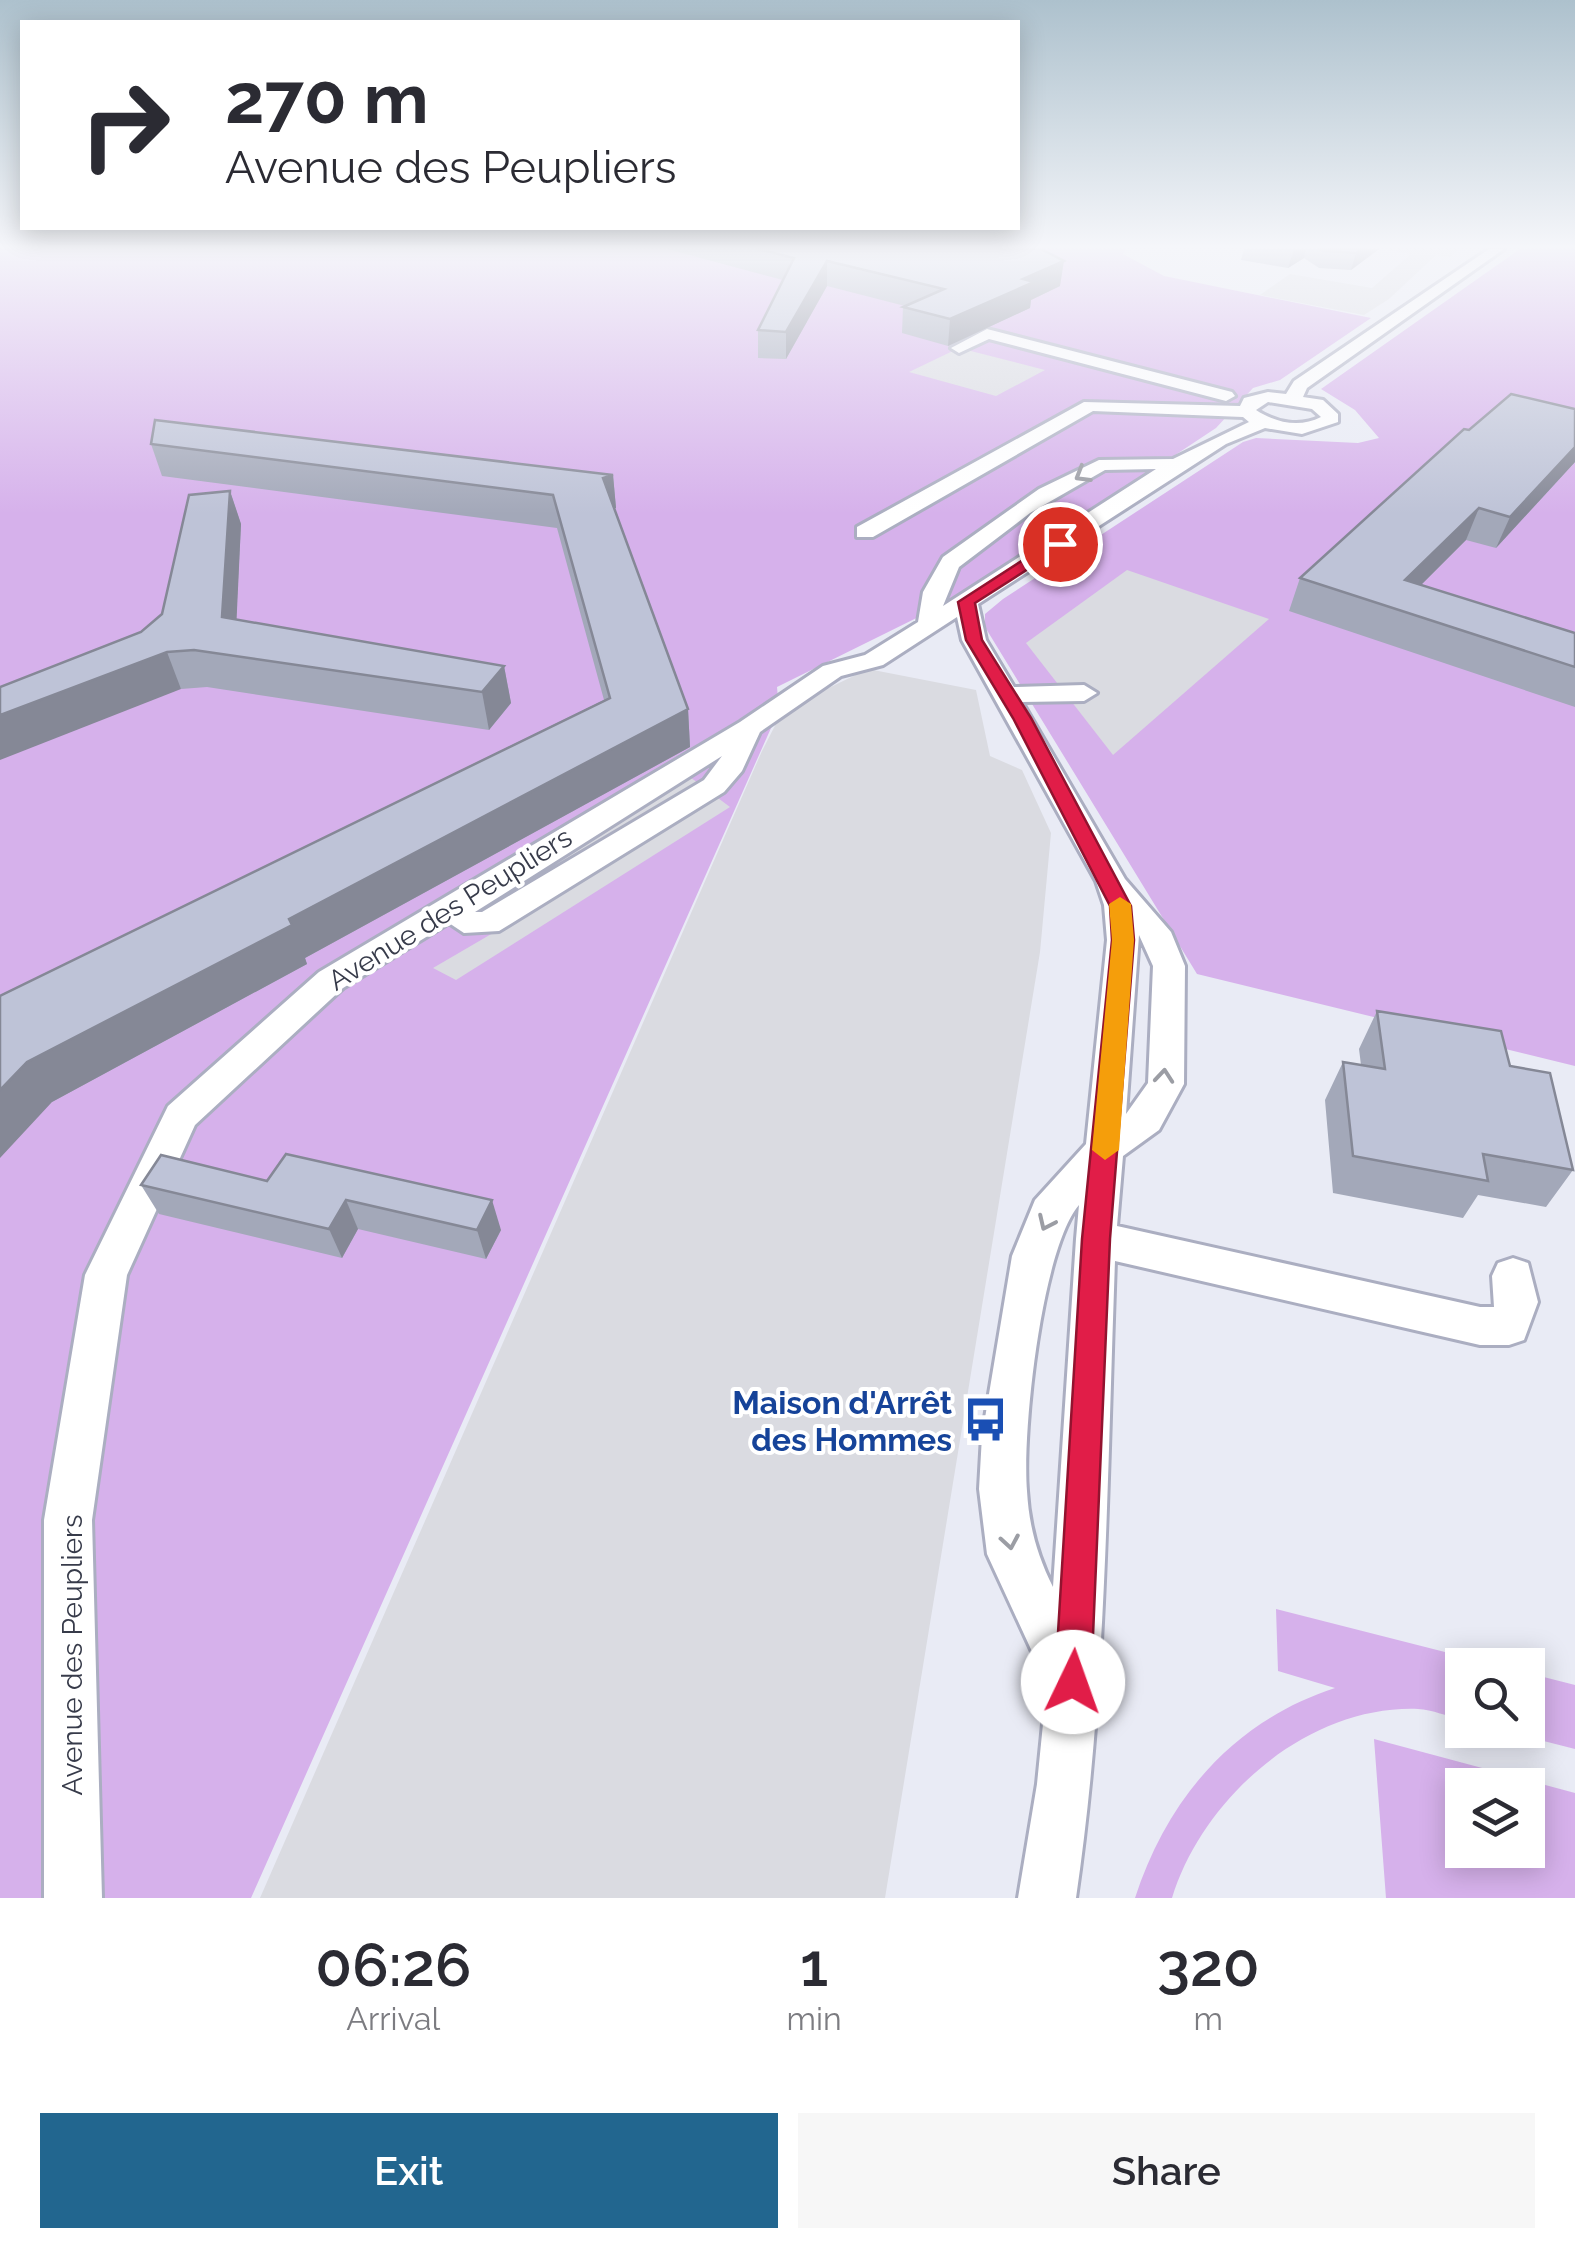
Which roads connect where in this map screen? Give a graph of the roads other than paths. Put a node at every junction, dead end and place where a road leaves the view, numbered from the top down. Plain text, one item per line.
1 (980, 338) edge
2 (999, 338) edge
3 (1369, 338) edge
4 (960, 348) edge
5 (1293, 398) junction
6 (1254, 412) junction
7 (1176, 465) junction
8 (865, 532) dead end
9 (966, 602) junction
10 (930, 626) junction
11 (1112, 881) junction
12 (1106, 1147) junction
13 (1096, 1239) junction
14 (1513, 1276) dead end
15 (1073, 1682) junction
16 (73, 1898) edge
17 (1047, 1898) edge

1 - 4 street
2 - 6 street
3 - 5 street
5 - 6 street, Avenue des Peupliers
5 - 6 street, Avenue des Peupliers
6 - 7 street, Avenue des Peupliers
6 - 8 street
7 - 9 street, Avenue des Peupliers
7 -> 10 street
9 - 10 street, Avenue des Peupliers
9 - 11 street
10 - 16 street, Avenue des Peupliers
11 - 12 street
12 -> 11 street
12 - 13 street
12 -> 15 street
13 - 14 street
13 - 15 street
15 - 17 street

